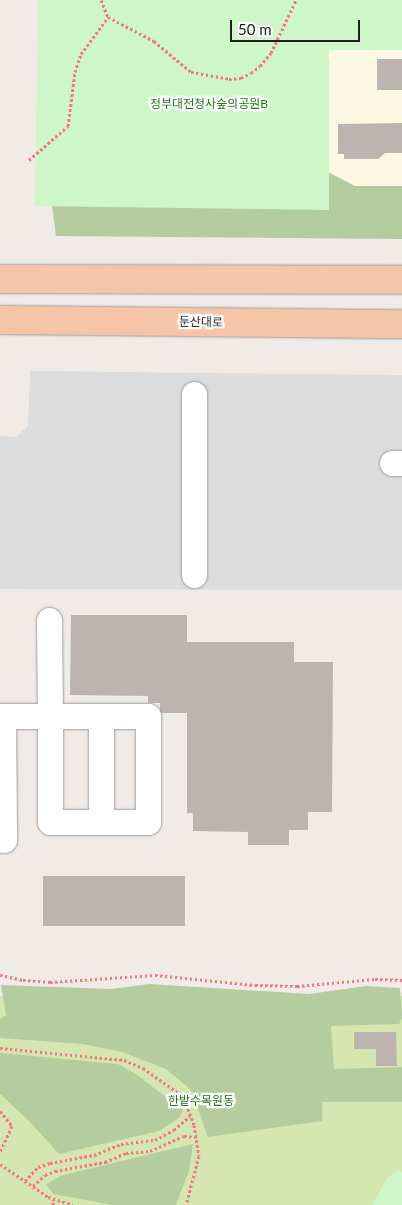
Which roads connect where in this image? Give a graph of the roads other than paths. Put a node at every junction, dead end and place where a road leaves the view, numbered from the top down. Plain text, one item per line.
1 (0, 279) edge
2 (402, 280) edge
3 (0, 320) edge
4 (402, 324) edge
5 (194, 394) dead end
6 (194, 574) dead end
7 (48, 620) dead end
8 (2, 716) edge
9 (50, 716) junction
10 (101, 716) junction
11 (101, 822) junction
12 (4, 840) dead end

1 - 2 main road
3 - 4 main road, 둔산대로
5 - 6 lane
7 - 9 lane
8 - 9 lane
8 - 12 lane
9 - 10 lane
9 - 11 lane
10 - 11 lane
10 - 11 lane

